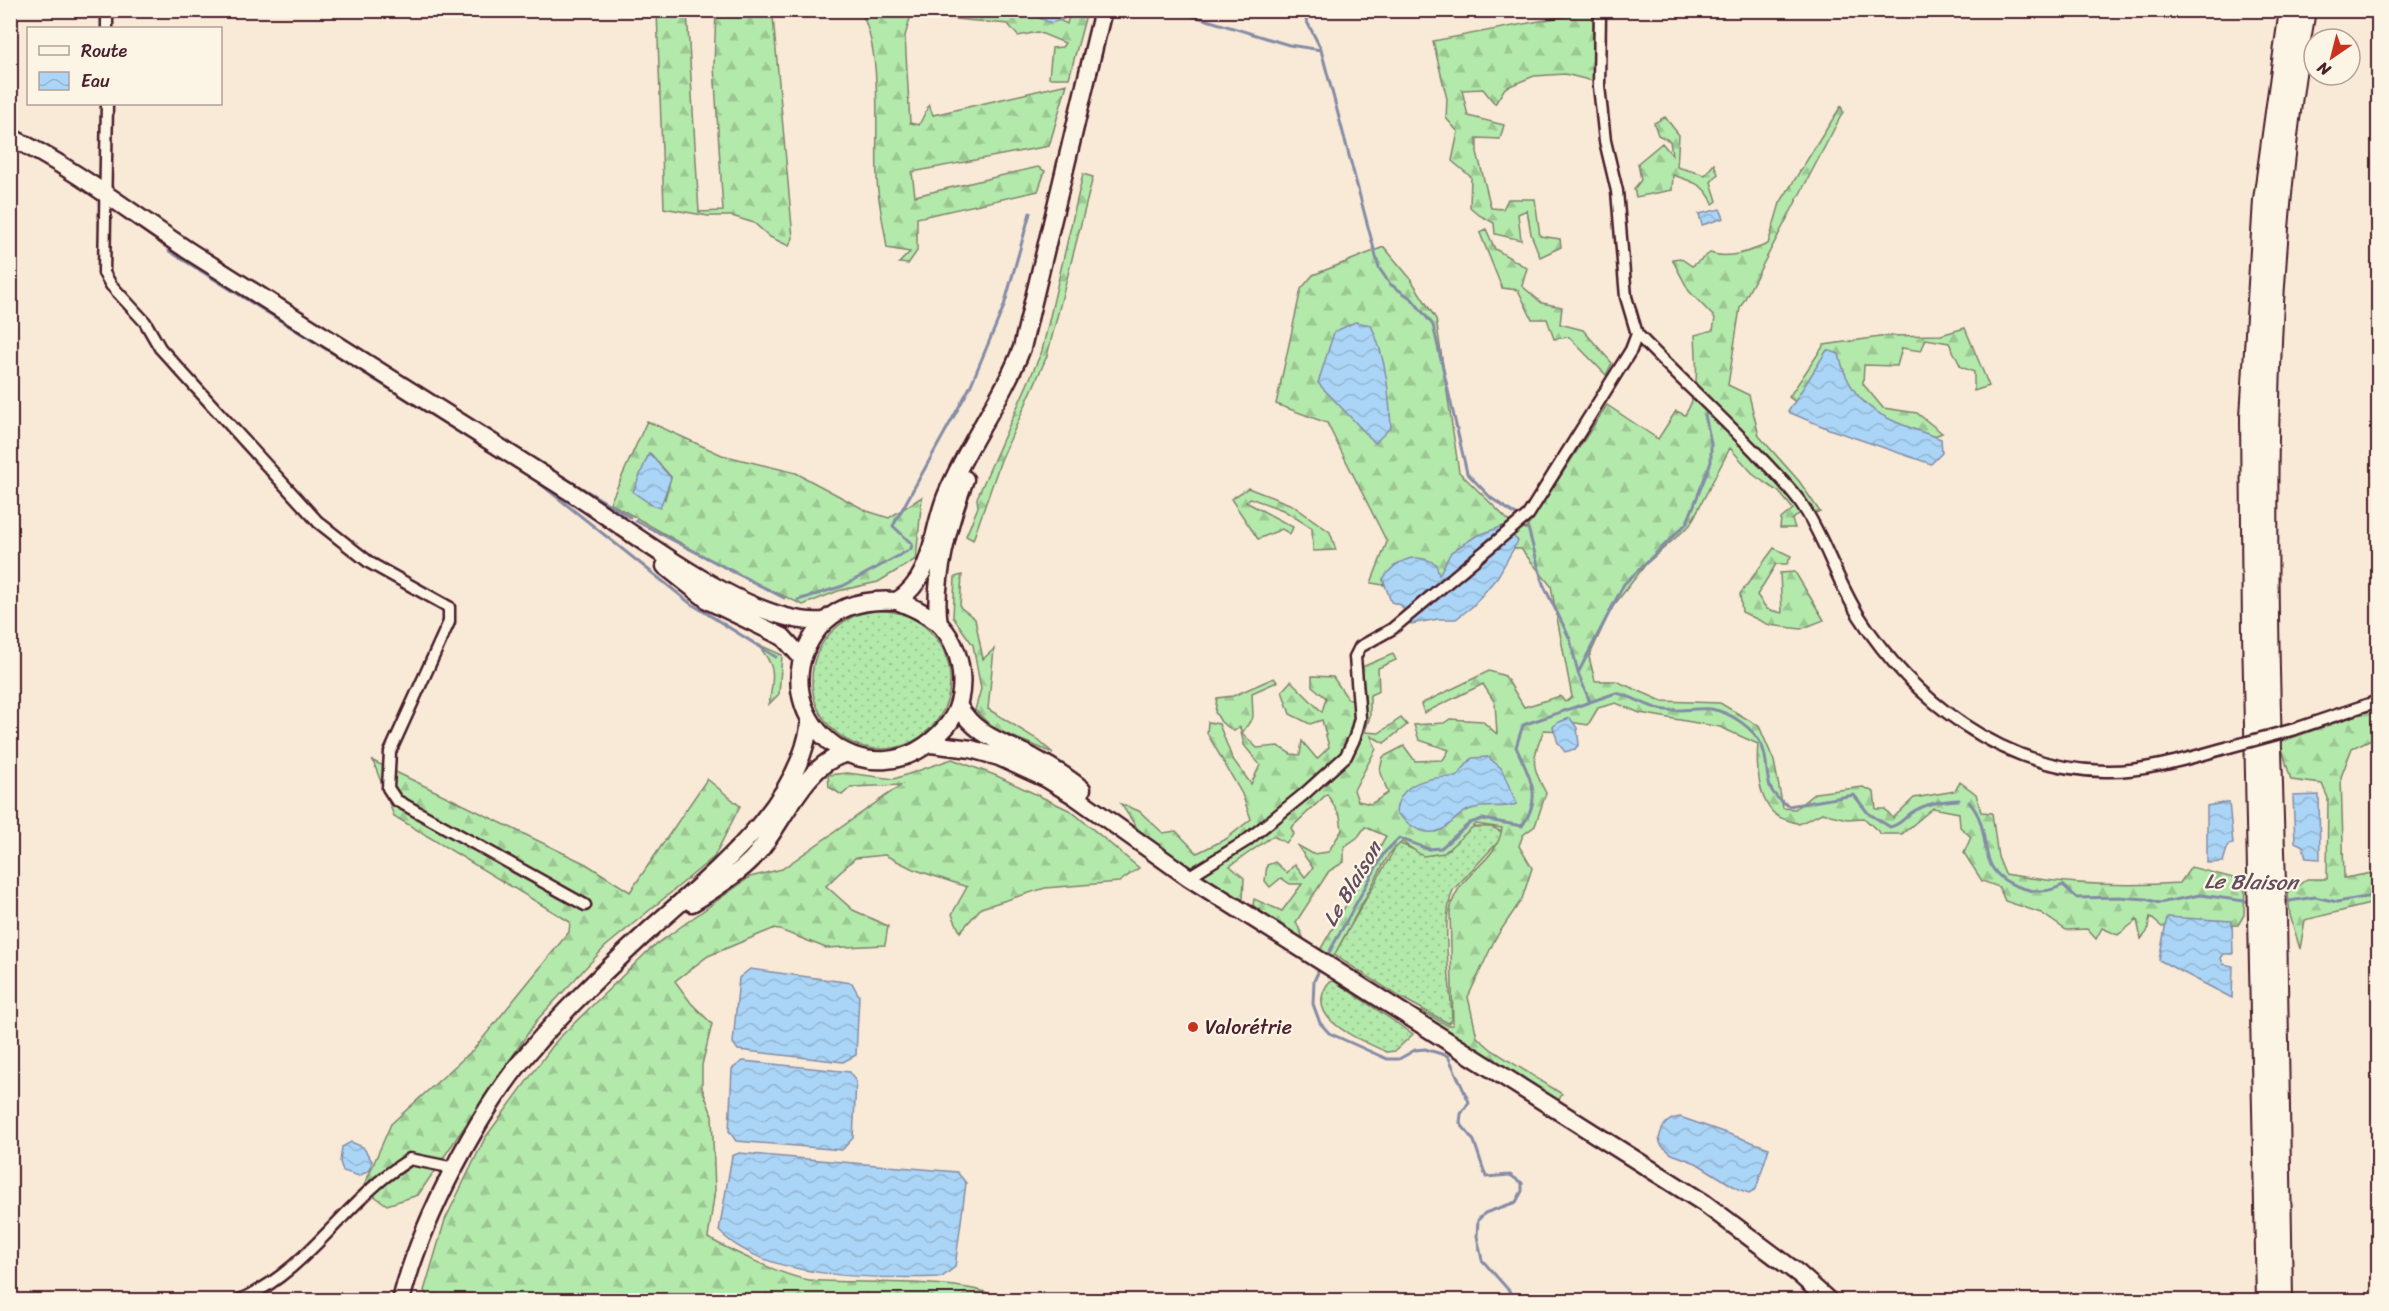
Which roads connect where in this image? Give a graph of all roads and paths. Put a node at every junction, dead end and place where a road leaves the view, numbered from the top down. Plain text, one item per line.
1 (107, 10) edge
2 (1103, 10) edge
3 (1600, 10) edge
4 (2289, 10) edge
5 (2305, 10) edge
6 (107, 27) edge
7 (107, 105) edge
8 (10, 137) edge
9 (10, 142) edge
10 (107, 200) junction
11 (1637, 334) junction
12 (999, 398) junction
13 (608, 516) junction
14 (897, 601) junction
15 (825, 621) junction
16 (939, 624) junction
17 (802, 658) junction
18 (2379, 701) edge
19 (958, 705) junction
20 (810, 721) junction
21 (931, 744) junction
22 (846, 754) junction
23 (1125, 831) junction
24 (1188, 877) junction
25 (2266, 882) junction
26 (585, 905) dead end
27 (2267, 918) junction
28 (644, 935) junction
29 (454, 1168) junction
30 (240, 1300) edge
31 (401, 1300) edge
32 (1828, 1300) edge
33 (2267, 1300) edge
34 (2282, 1300) edge

1 - 6 street
2 - 12 main road
3 - 11 street
4 - 25 highway
5 - 25 highway
7 - 10 street
8 - 10 main road
9 - 10 main road
10 - 13 main road
10 - 26 street
11 - 18 street, bridge
11 - 24 street
12 - 14 main road
12 - 16 main road
13 - 15 main road
13 - 17 main road
14 - 15 main road
14 - 16 main road
15 - 17 main road
16 - 19 main road
17 - 20 main road
19 - 21 main road
19 - 23 main road
20 - 22 main road
20 - 28 main road
21 - 22 main road
21 - 23 main road
22 - 28 main road
23 - 24 main road
24 - 32 main road
25 - 27 highway
27 - 33 highway
27 - 34 highway
28 - 29 main road
29 - 30 street
29 - 31 main road

